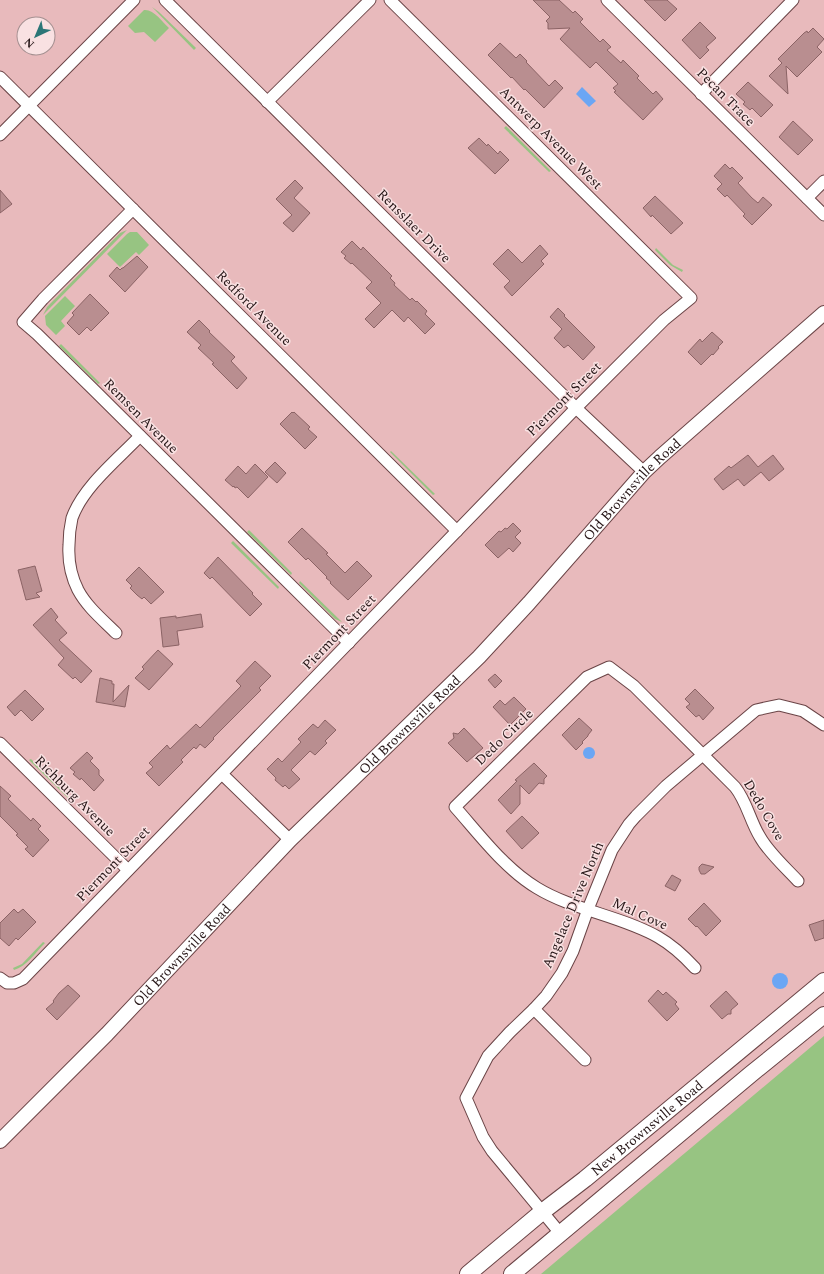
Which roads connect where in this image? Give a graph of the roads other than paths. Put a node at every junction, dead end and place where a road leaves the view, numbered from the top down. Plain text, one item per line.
1 (134, 0) edge
2 (164, 0) edge
3 (370, 0) edge
4 (390, 0) edge
5 (607, 0) edge
6 (793, 0) edge
7 (0, 77) edge
8 (701, 94) junction
9 (267, 102) junction
10 (29, 106) junction
11 (0, 135) edge
12 (824, 182) edge
13 (807, 198) junction
14 (133, 209) junction
15 (824, 215) edge
16 (691, 298) joint
17 (824, 313) edge
18 (576, 408) junction
19 (140, 436) junction
20 (644, 472) junction
21 (457, 531) junction
22 (116, 633) dead end
23 (349, 643) junction
24 (824, 725) edge
25 (0, 743) edge
26 (703, 755) junction
27 (222, 774) junction
28 (290, 840) junction
29 (128, 870) junction
30 (798, 881) dead end
31 (588, 909) junction
32 (695, 968) dead end
33 (3, 980) edge
34 (824, 980) edge
35 (534, 1009) junction
36 (824, 1015) edge
37 (585, 1060) dead end
38 (0, 1141) edge
39 (542, 1212) junction
40 (560, 1233) junction
41 (468, 1274) edge
42 (512, 1274) edge

1 - 10 street
2 - 9 street, Rensslaer Drive
3 - 9 street
4 - 16 street, Antwerp Avenue West
5 - 8 street, Pecan Trace
6 - 8 street
7 - 10 street, Redford Avenue
8 - 13 street, Pecan Trace
9 - 18 street, Rensslaer Drive
10 - 11 street
10 - 14 street, Redford Avenue
12 - 13 street
13 - 15 street, Pecan Trace
14 - 19 street, Remsen Avenue
14 - 21 street, Redford Avenue
16 - 18 street, Piermont Street
17 - 20 street, Old Brownsville Road
18 - 20 street, Rensslaer Drive
18 - 21 street, Piermont Street
19 - 22 street
19 - 23 street, Remsen Avenue
20 - 28 street, Old Brownsville Road
21 - 23 street, Piermont Street
23 - 27 street, Piermont Street
24 - 26 street, Angelace Drive North
25 - 29 street, Richburg Avenue
26 - 30 street, Dedo Cove
26 - 31 street, Angelace Drive North
26 - 31 street, Dedo Circle
27 - 28 street
27 - 29 street, Piermont Street
28 - 38 street, Old Brownsville Road
29 - 33 street, Piermont Street
31 - 32 street, Mal Cove
31 - 35 street, Angelace Drive North
34 - 39 main road, New Brownsville Road
35 - 37 street
35 - 39 street, Angelace Drive North
36 - 40 main road, New Brownsville Road
39 - 40 street, Angelace Drive North
39 - 41 main road, New Brownsville Road
40 - 42 main road, New Brownsville Road

